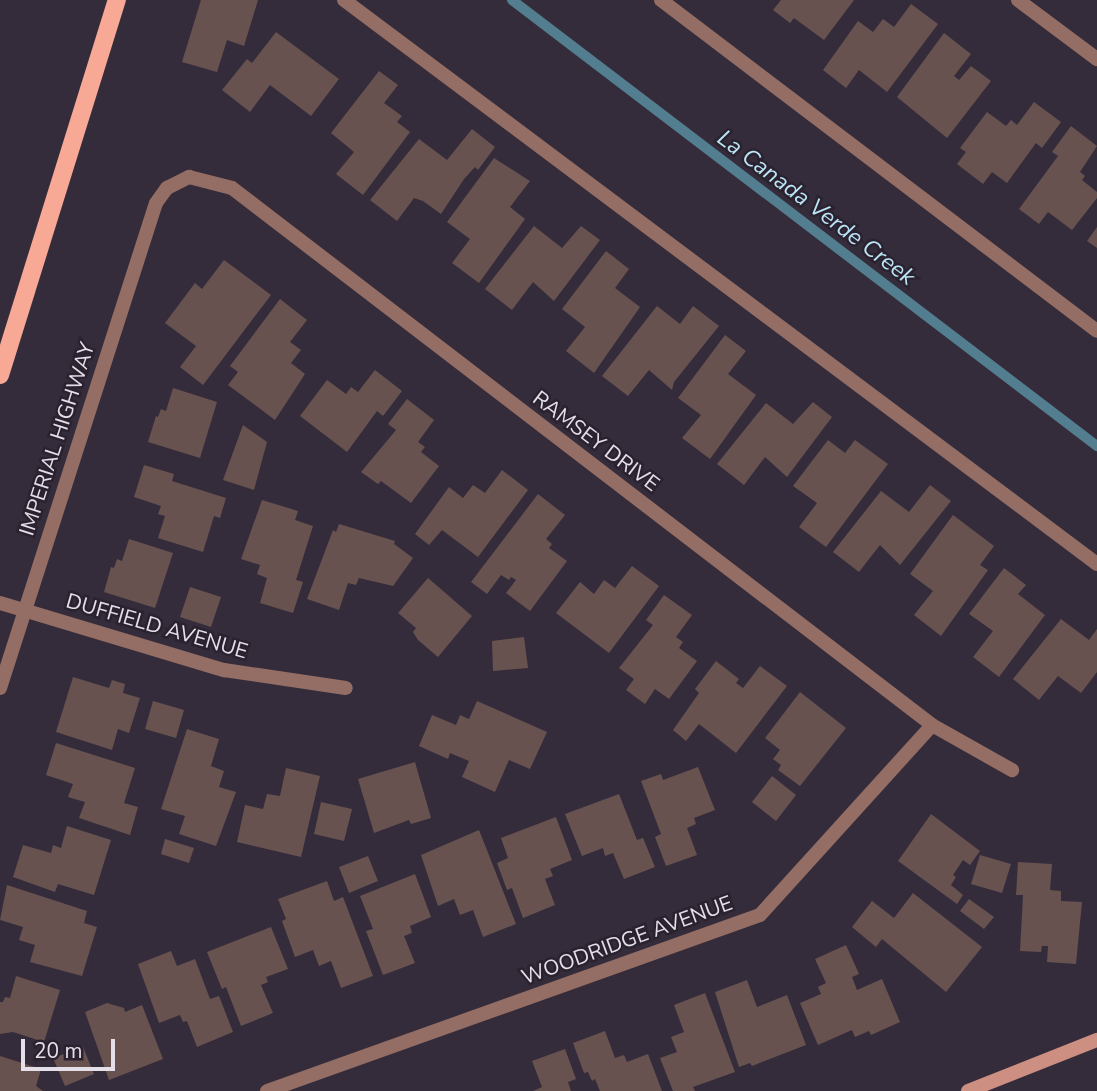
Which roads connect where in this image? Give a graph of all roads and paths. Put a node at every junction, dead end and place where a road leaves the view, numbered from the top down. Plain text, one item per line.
1 (117, 0) edge
2 (344, 0) edge
3 (661, 0) edge
4 (1018, 0) edge
5 (1097, 59) edge
6 (156, 203) joint
7 (1097, 331) edge
8 (0, 374) edge
9 (1097, 564) edge
10 (0, 603) edge
11 (25, 611) junction
12 (0, 688) edge
13 (346, 688) dead end
14 (932, 724) junction
15 (1012, 770) dead end
16 (1097, 1040) edge
17 (267, 1091) edge
18 (968, 1091) edge

1 - 8 main road
2 - 9 street
3 - 7 street
4 - 5 street
6 - 11 street, IMPERIAL HIGHWAY
6 - 14 street, RAMSEY DRIVE
10 - 11 street, DUFFIELD AVENUE
11 - 12 street, IMPERIAL HIGHWAY
11 - 13 street, DUFFIELD AVENUE
14 - 15 street, RAMSEY DRIVE
14 - 17 street, WOODRIDGE AVENUE
16 - 18 main road

